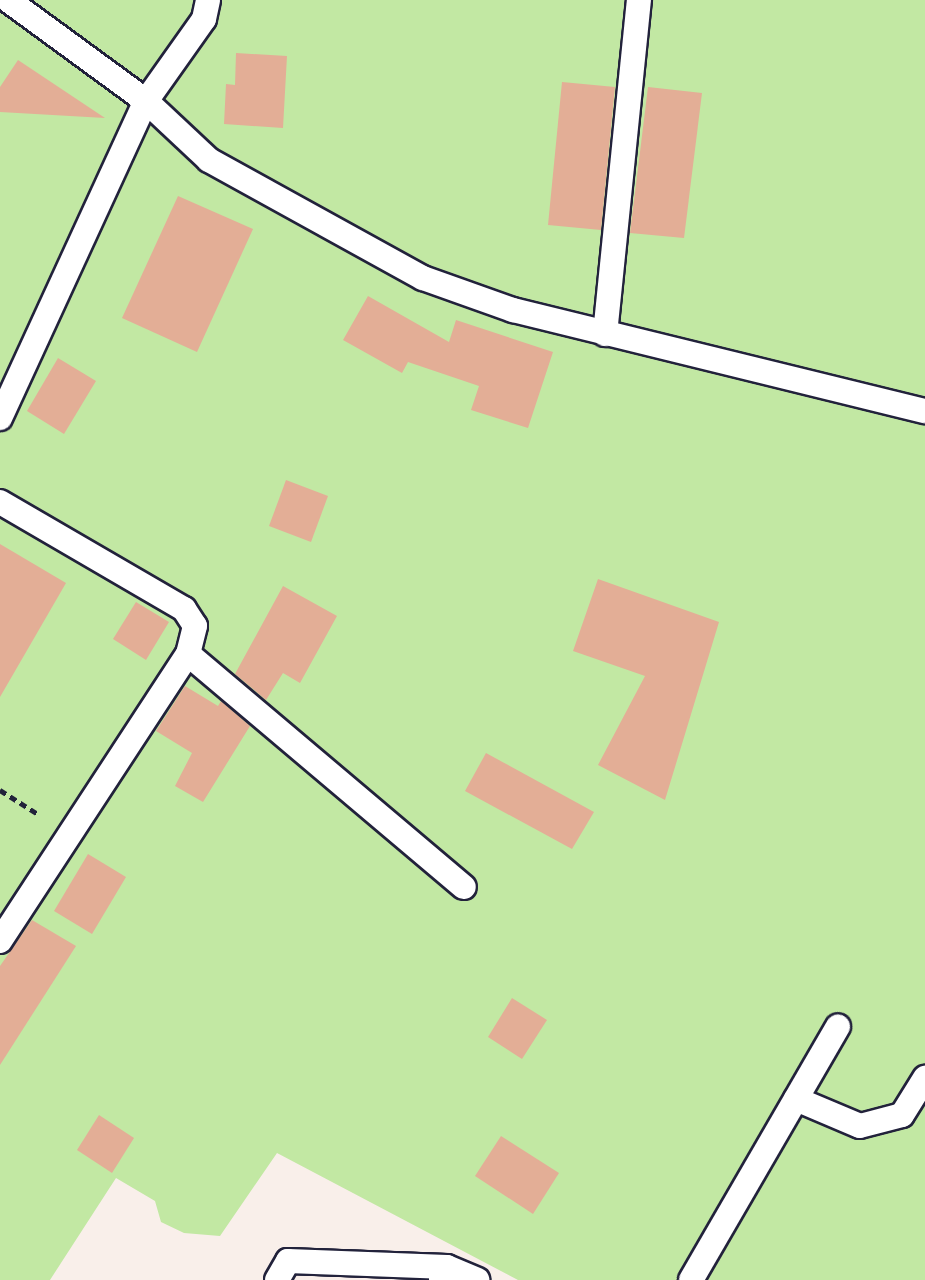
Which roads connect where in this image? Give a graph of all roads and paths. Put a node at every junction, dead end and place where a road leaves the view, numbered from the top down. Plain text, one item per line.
1 (8, 0) edge
2 (208, 0) edge
3 (639, 0) edge
4 (146, 101) junction
5 (605, 334) junction
6 (925, 411) edge
7 (0, 418) edge
8 (0, 502) edge
9 (188, 654) junction
10 (464, 887) dead end
11 (0, 941) edge
12 (838, 1026) dead end
13 (925, 1078) edge
14 (796, 1099) junction
15 (444, 1273) edge
16 (277, 1280) edge
17 (477, 1280) edge
18 (691, 1280) edge

1 - 4 lane
2 - 4 lane
3 - 5 lane
4 - 5 lane
4 - 7 lane
5 - 6 lane
8 - 9 lane
9 - 10 lane
9 - 11 lane
12 - 14 lane
13 - 14 lane
14 - 18 lane
15 - 16 lane
15 - 17 lane

